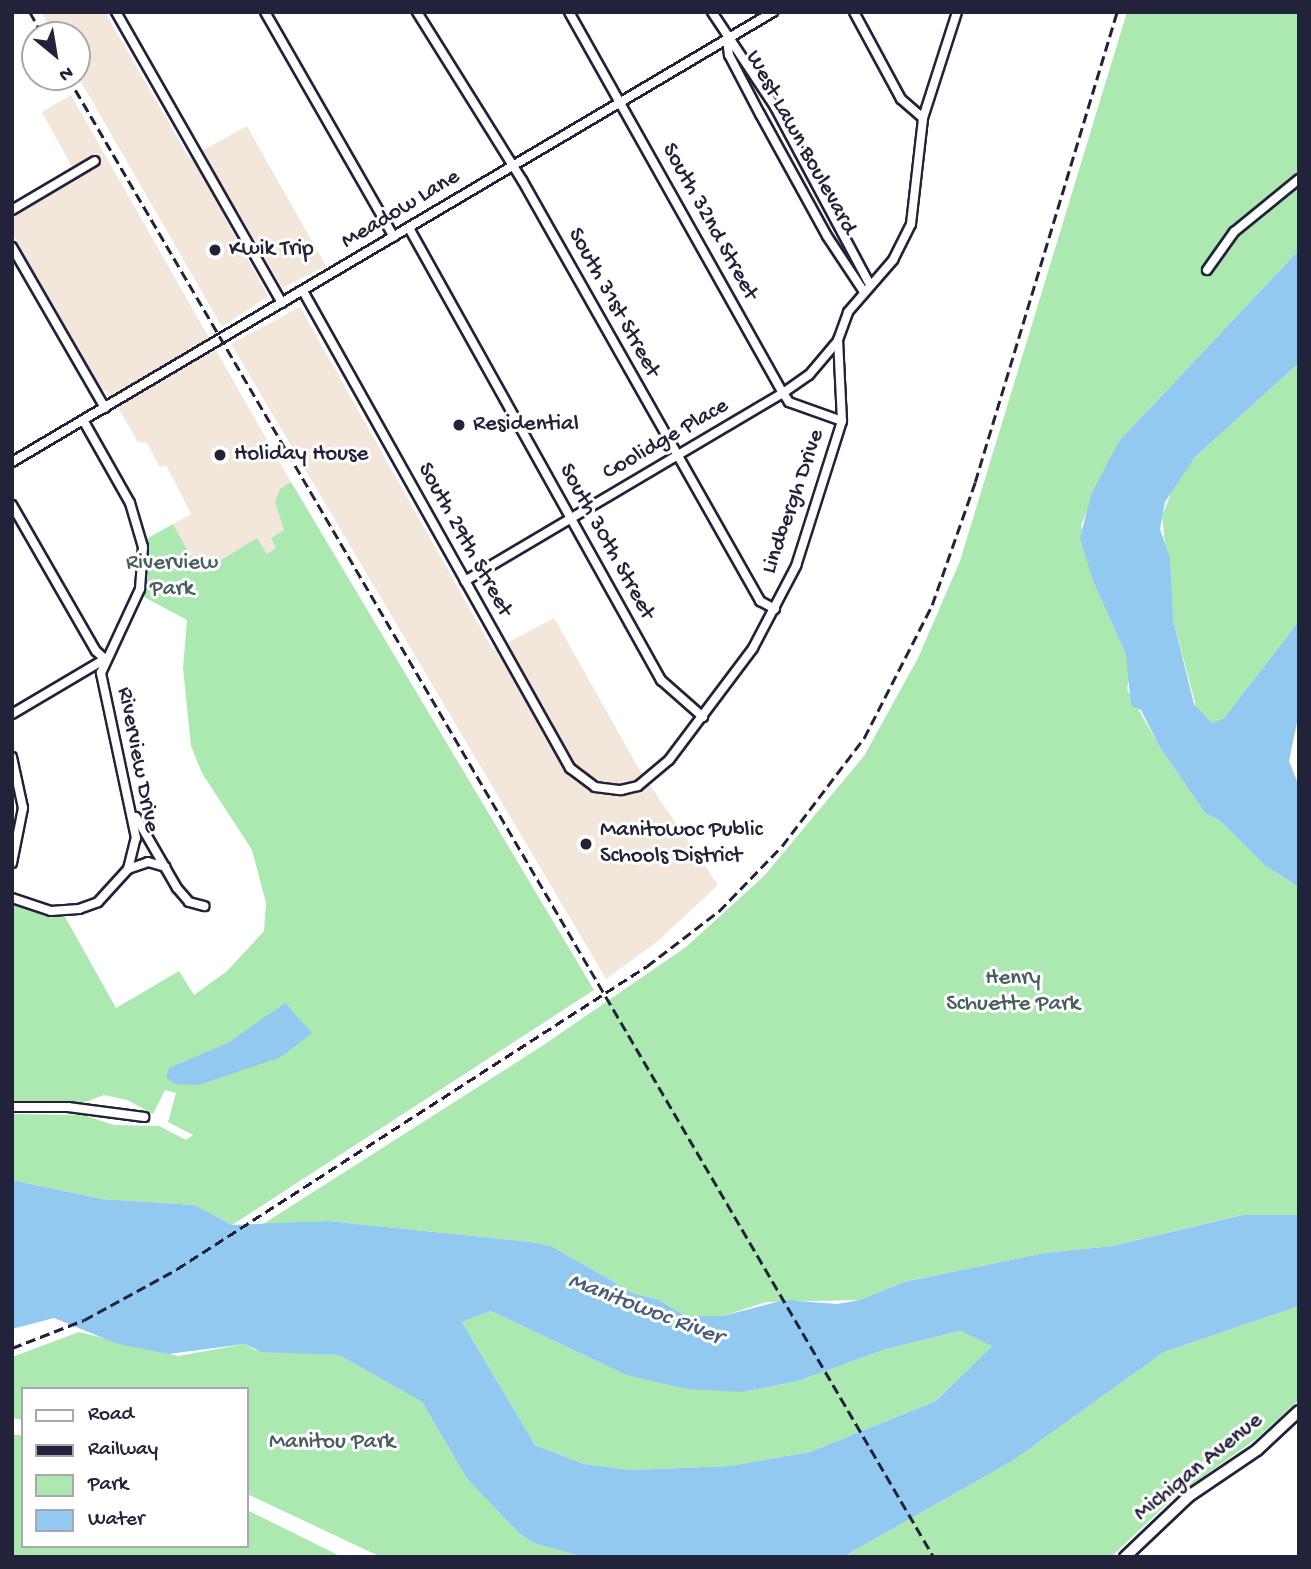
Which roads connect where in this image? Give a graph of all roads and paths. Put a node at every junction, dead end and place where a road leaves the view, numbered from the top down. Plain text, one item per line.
1 (116, 12) edge
2 (265, 12) edge
3 (417, 12) edge
4 (569, 12) edge
5 (712, 12) edge
6 (773, 12) edge
7 (854, 12) edge
8 (957, 12) edge
9 (727, 39) junction
10 (620, 102) junction
11 (923, 118) junction
12 (94, 161) dead end
13 (513, 166) junction
14 (1299, 179) edge
15 (12, 210) edge
16 (409, 228) junction
17 (394, 237) junction
18 (12, 247) edge
19 (1207, 270) dead end
20 (867, 289) junction
21 (303, 291) junction
22 (282, 303) junction
23 (838, 340) junction
24 (783, 393) junction
25 (105, 408) junction
26 (83, 420) junction
27 (842, 421) junction
28 (676, 456) junction
29 (12, 462) edge
30 (12, 505) edge
31 (570, 518) junction
32 (465, 581) junction
33 (775, 609) junction
34 (106, 659) junction
35 (12, 714) edge
36 (703, 717) junction
37 (12, 757) edge
38 (608, 790) joint
39 (132, 810) junction
40 (12, 863) edge
41 (165, 867) junction
42 (128, 869) junction
43 (12, 898) edge
44 (204, 906) dead end
45 (12, 1107) edge
46 (144, 1117) dead end
47 (1299, 1411) edge
48 (1125, 1557) edge

1 - 22 street
2 - 17 street
3 - 13 street, South 31st Street
4 - 10 street, South 32nd Street
5 - 9 street
6 - 9 street, Meadow Lane
7 - 11 street
8 - 11 street, Lindbergh Drive
9 - 10 street, Meadow Lane
9 - 20 street, West Lawn Boulevard
9 - 20 street, West Lawn Boulevard
10 - 13 street, Meadow Lane
10 - 24 street, South 32nd Street
11 - 20 street, Lindbergh Drive
12 - 15 street
13 - 16 street, Meadow Lane
13 - 28 street, South 31st Street
14 - 19 street
16 - 17 street, Meadow Lane
16 - 31 street, South 30th Street
17 - 21 street, Meadow Lane
18 - 25 street
20 - 23 street, Lindbergh Drive
21 - 22 street, Meadow Lane
21 - 32 street, South 29th Street
22 - 25 street, Meadow Lane
23 - 24 street, Coolidge Place
23 - 27 street, Lindbergh Drive
24 - 27 street, South 32nd Street
24 - 28 street, Coolidge Place
25 - 26 street, Meadow Lane
26 - 29 street, Meadow Lane
26 - 34 street, Riverview Drive
27 - 33 street, Lindbergh Drive
28 - 31 street, Coolidge Place
28 - 33 street, South 31st Street
30 - 34 street
31 - 32 street, Coolidge Place
31 - 36 street, South 30th Street
32 - 38 street, South 29th Street
33 - 36 street, Lindbergh Drive
34 - 35 street
34 - 39 street, Riverview Drive
36 - 38 street, Lindbergh Drive
37 - 40 street
39 - 41 street
39 - 42 street, Riverview Drive
41 - 42 street
41 - 44 street
42 - 43 street, Riverview Drive
45 - 46 street
47 - 48 street, Michigan Avenue

